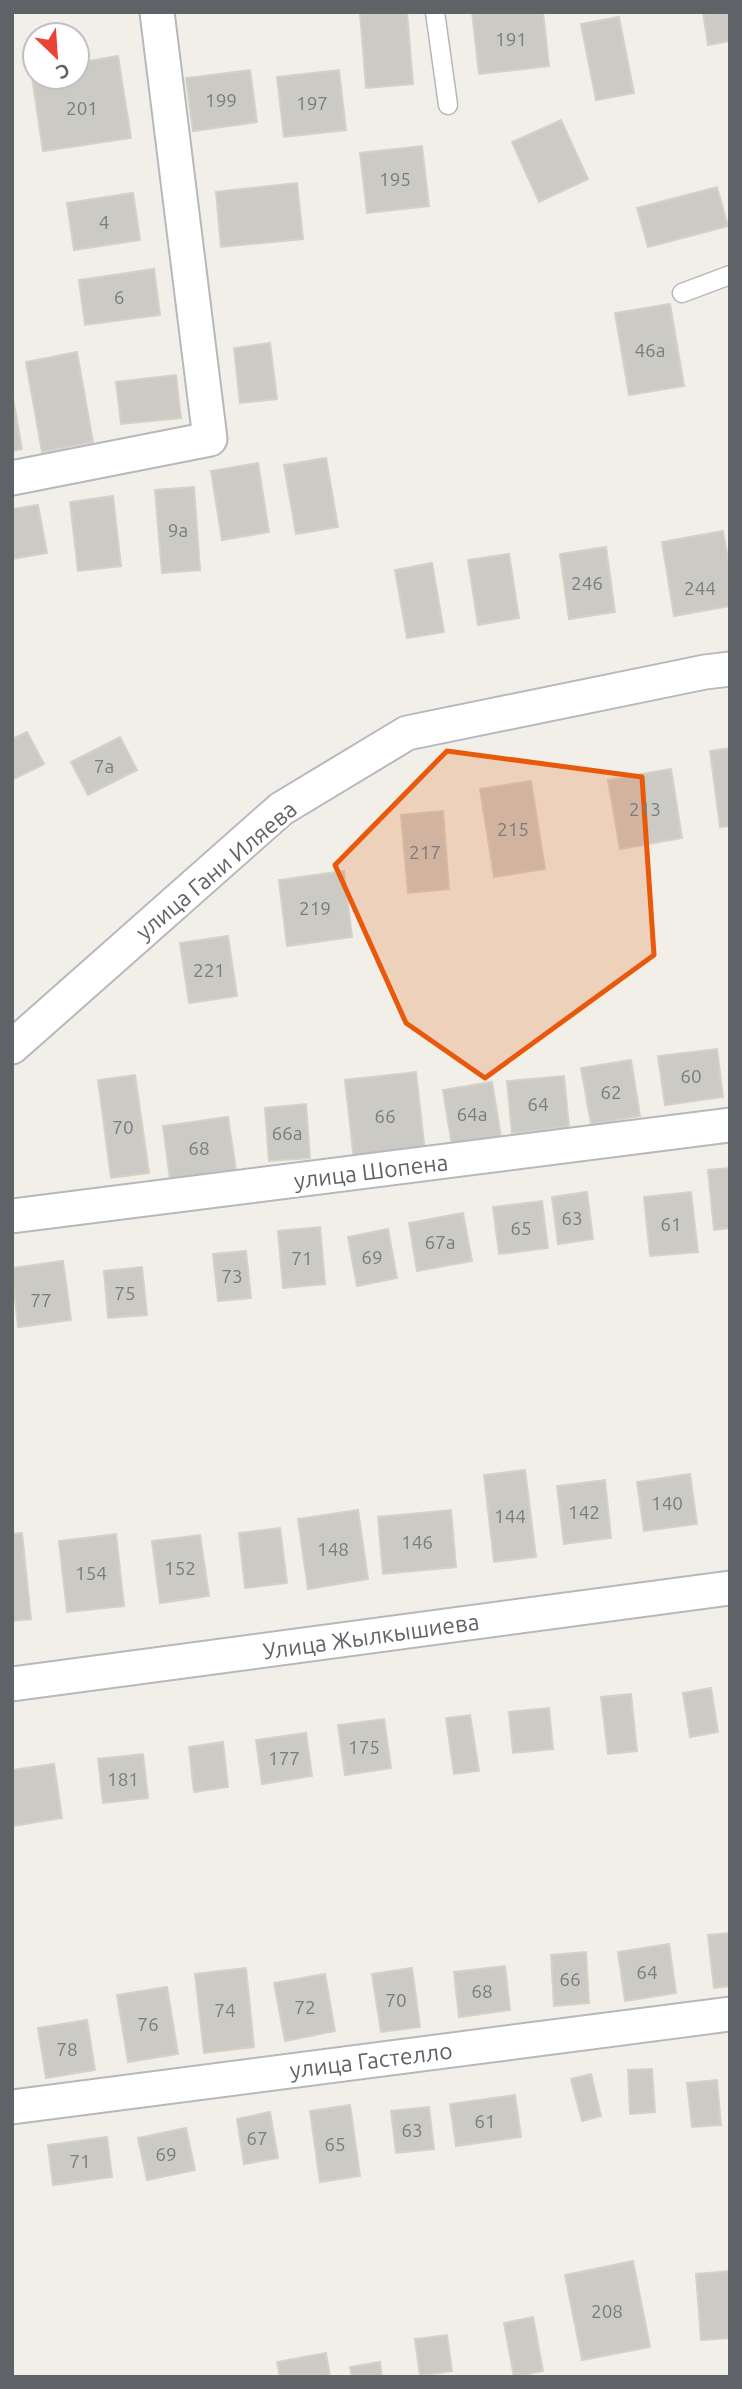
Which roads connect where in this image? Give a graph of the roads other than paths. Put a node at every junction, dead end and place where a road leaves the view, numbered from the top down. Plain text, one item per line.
1 (157, 12) edge
2 (435, 12) edge
3 (448, 105) dead end
4 (730, 275) edge
5 (682, 293) dead end
6 (12, 478) edge
7 (730, 669) edge
8 (12, 1047) edge
9 (730, 1125) edge
10 (12, 1216) edge
11 (730, 1588) edge
12 (12, 1684) edge
13 (730, 2014) edge
14 (12, 2107) edge

1 - 6 street
2 - 3 lane
4 - 5 lane
7 - 8 street, улица Гани Иляева
9 - 10 street, улица Шопена
11 - 12 street, Улица Жылкышиева
13 - 14 street, улица Гастелло

